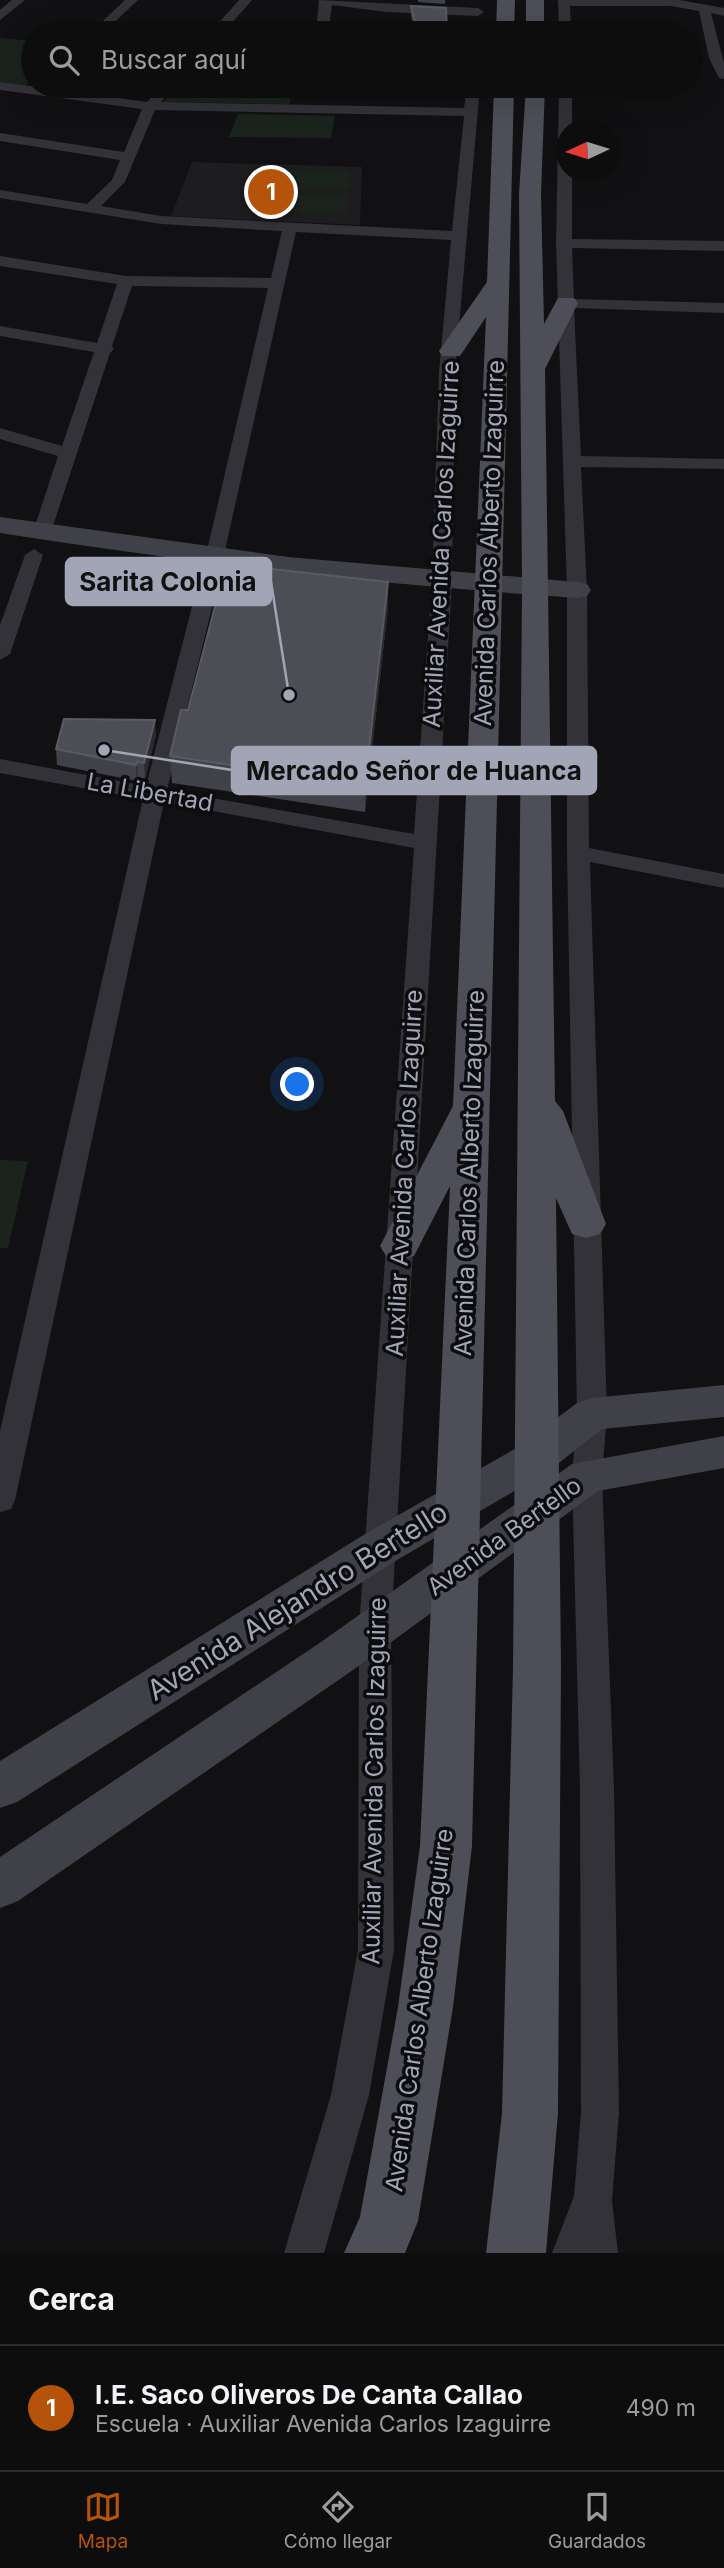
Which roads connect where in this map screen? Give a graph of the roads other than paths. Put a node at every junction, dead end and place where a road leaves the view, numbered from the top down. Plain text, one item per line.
1 (19, 0) edge
2 (132, 0) edge
3 (246, 0) edge
4 (326, 0) edge
5 (506, 0) edge
6 (535, 0) edge
7 (564, 1) edge
8 (704, 7) junction
9 (478, 11) edge
10 (724, 12) edge
11 (0, 16) edge
12 (109, 21) edge
13 (227, 21) edge
14 (323, 21) edge
15 (505, 21) edge
16 (535, 21) edge
17 (565, 21) edge
18 (720, 59) edge
19 (724, 75) edge
20 (0, 86) edge
21 (21, 87) edge
22 (100, 98) edge
23 (157, 98) edge
24 (472, 98) edge
25 (504, 98) edge
26 (534, 98) edge
27 (562, 98) edge
28 (150, 106) junction
29 (471, 112) junction
30 (0, 138) edge
31 (129, 157) junction
32 (0, 194) edge
33 (502, 194) junction
34 (530, 194) junction
35 (91, 208) junction
36 (290, 227) junction
37 (457, 236) junction
38 (564, 243) junction
39 (724, 246) edge
40 (0, 261) edge
41 (127, 281) junction
42 (279, 283) junction
43 (497, 284) junction
44 (566, 303) junction
45 (724, 308) edge
46 (0, 331) edge
47 (106, 349) junction
48 (451, 351) junction
49 (532, 373) junction
50 (0, 433) edge
51 (69, 454) junction
52 (572, 461) junction
53 (724, 464) edge
54 (0, 525) edge
55 (38, 544) junction
56 (0, 549) edge
57 (213, 565) junction
58 (440, 590) junction
59 (489, 595) junction
60 (536, 598) junction
61 (577, 602) junction
62 (0, 654) edge
63 (0, 766) edge
64 (155, 793) junction
65 (424, 843) junction
66 (578, 853) junction
67 (724, 881) edge
68 (535, 1085) junction
69 (471, 1103) junction
70 (586, 1224) junction
71 (400, 1246) junction
72 (724, 1401) edge
73 (592, 1414) junction
74 (724, 1452) edge
75 (535, 1458) junction
76 (587, 1476) junction
77 (0, 1500) edge
78 (459, 1501) junction
79 (534, 1515) junction
80 (381, 1547) junction
81 (453, 1572) junction
82 (375, 1628) junction
83 (0, 1787) edge
84 (0, 1885) edge
85 (594, 2196) junction
86 (304, 2253) edge
87 (374, 2253) edge
88 (516, 2253) edge
89 (572, 2253) edge
90 (598, 2253) edge

1 - 11 street
2 - 12 street
3 - 13 street
4 - 9 street
4 - 14 street
5 - 15 main road
6 - 16 main road
7 - 8 street
7 - 17 street
8 - 10 street
8 - 18 street
18 - 19 street
20 - 21 street
22 - 28 street
23 - 28 street
24 - 29 street, Auxiliar Avenida Carlos Izaguirre
25 - 33 main road, Avenida Carlos Alberto Izaguirre
26 - 34 main road, Avenida Carlos Alberto Izaguirre
27 - 38 street
28 - 29 street
28 - 31 street
29 - 37 street, Auxiliar Avenida Carlos Izaguirre
30 - 31 street
31 - 35 street
32 - 35 street
33 - 34 main road
33 - 43 main road, Avenida Carlos Alberto Izaguirre
34 - 49 main road, Avenida Carlos Alberto Izaguirre
35 - 36 street
36 - 37 street
36 - 42 street
37 - 48 street, Auxiliar Avenida Carlos Izaguirre
38 - 39 street
38 - 44 street
40 - 41 street
41 - 42 street
41 - 47 street
42 - 57 street
43 - 48 main road
43 - 59 main road, Avenida Carlos Alberto Izaguirre
44 - 45 street
44 - 49 main road
44 - 52 street
46 - 47 street
47 - 51 street
48 - 58 street, Auxiliar Avenida Carlos Izaguirre
49 - 60 main road, Avenida Carlos Alberto Izaguirre
50 - 51 street
51 - 55 street
52 - 53 street
52 - 61 street
54 - 55 main road
55 - 56 main road
55 - 57 main road
55 - 62 street
57 - 58 main road
57 - 64 street
58 - 59 main road
58 - 65 street, Auxiliar Avenida Carlos Izaguirre
59 - 60 main road
59 - 69 main road, Avenida Carlos Alberto Izaguirre
60 - 61 main road
60 - 68 main road, Avenida Carlos Alberto Izaguirre
61 - 66 street
63 - 64 street, La Libertad
64 - 65 street, La Libertad
64 - 77 street
65 - 71 street, Auxiliar Avenida Carlos Izaguirre
66 - 67 street
66 - 70 street
68 - 70 main road
68 - 75 main road, Avenida Carlos Alberto Izaguirre
69 - 71 main road
69 - 78 main road, Avenida Carlos Alberto Izaguirre
70 - 73 street
71 - 80 street, Auxiliar Avenida Carlos Izaguirre
72 - 73 main road
73 - 75 main road, Avenida Alejandro Bertello
73 - 76 street
74 - 76 main road, Avenida Bertello
75 - 78 main road, Avenida Alejandro Bertello
75 - 79 main road, Avenida Carlos Alberto Izaguirre
76 - 79 main road, Avenida Bertello
76 - 85 street
78 - 80 main road, Avenida Alejandro Bertello
78 - 81 main road, Avenida Carlos Alberto Izaguirre
79 - 81 main road, Avenida Bertello
79 - 88 main road, Avenida Carlos Alberto Izaguirre
80 - 82 street, Auxiliar Avenida Carlos Izaguirre
80 - 83 main road, Avenida Alejandro Bertello
81 - 82 main road, Avenida Bertello
81 - 87 main road, Avenida Carlos Alberto Izaguirre
82 - 84 main road
82 - 86 street, Auxiliar Avenida Carlos Izaguirre
85 - 89 street
85 - 90 street

